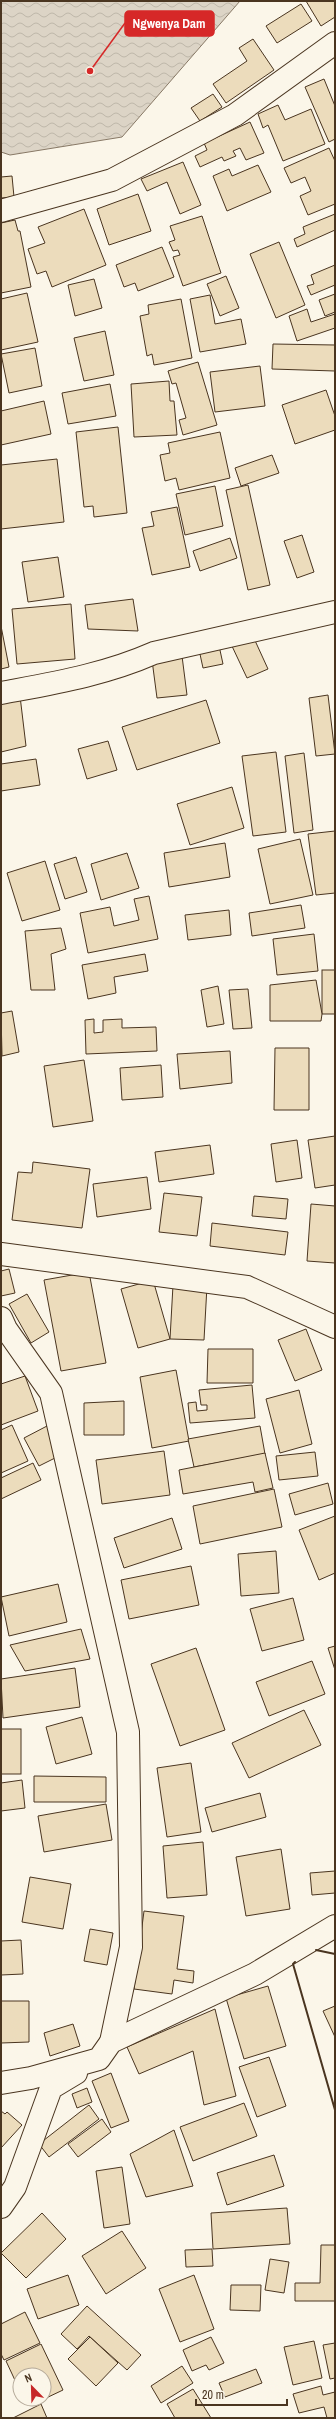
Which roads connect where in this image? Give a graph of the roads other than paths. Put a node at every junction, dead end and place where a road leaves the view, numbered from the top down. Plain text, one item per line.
1 (335, 43) edge
2 (1, 211) edge
3 (335, 612) edge
4 (1, 693) edge
5 (1, 1254) edge
6 (1, 1318) edge
7 (335, 1327) edge
8 (335, 1926) edge
9 (105, 2050) junction
10 (1, 2082) edge
11 (1, 2207) edge

1 - 2 street
3 - 4 street
5 - 7 street
6 - 9 street
8 - 9 street
9 - 10 street
9 - 11 street

